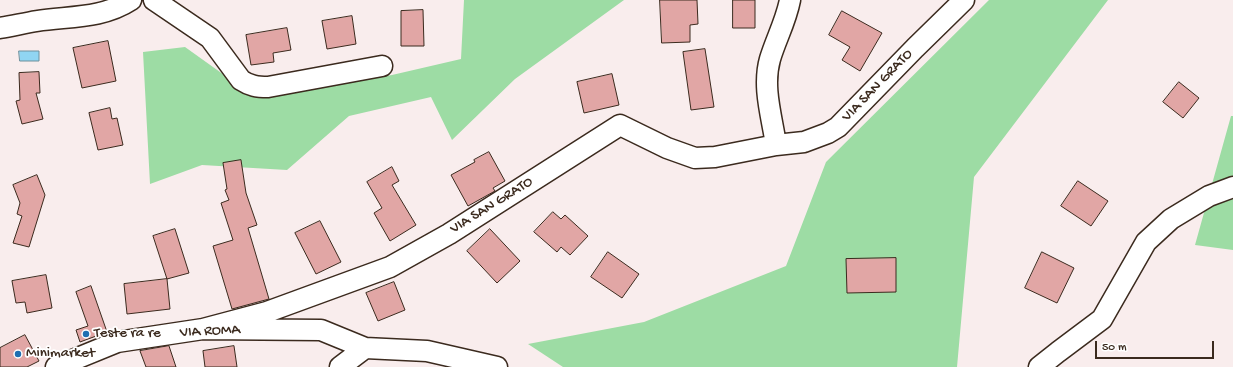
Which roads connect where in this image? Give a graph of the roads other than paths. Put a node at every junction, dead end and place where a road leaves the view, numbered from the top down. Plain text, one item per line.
1 (130, 0) edge
2 (154, 0) edge
3 (790, 0) edge
4 (964, 0) edge
5 (0, 28) edge
6 (382, 66) dead end
7 (776, 145) junction
8 (1233, 187) edge
9 (203, 329) junction
10 (365, 348) junction
11 (56, 367) edge
12 (340, 367) edge
13 (497, 367) edge
14 (1039, 367) edge

1 - 5 street
2 - 6 street
3 - 7 street
4 - 7 street, VIA SAN GRATO
7 - 9 street, VIA SAN GRATO
8 - 14 street
9 - 10 street, VIA ROMA
9 - 11 street, VIA ROMA
10 - 12 street
10 - 13 street, VIA ROMA

